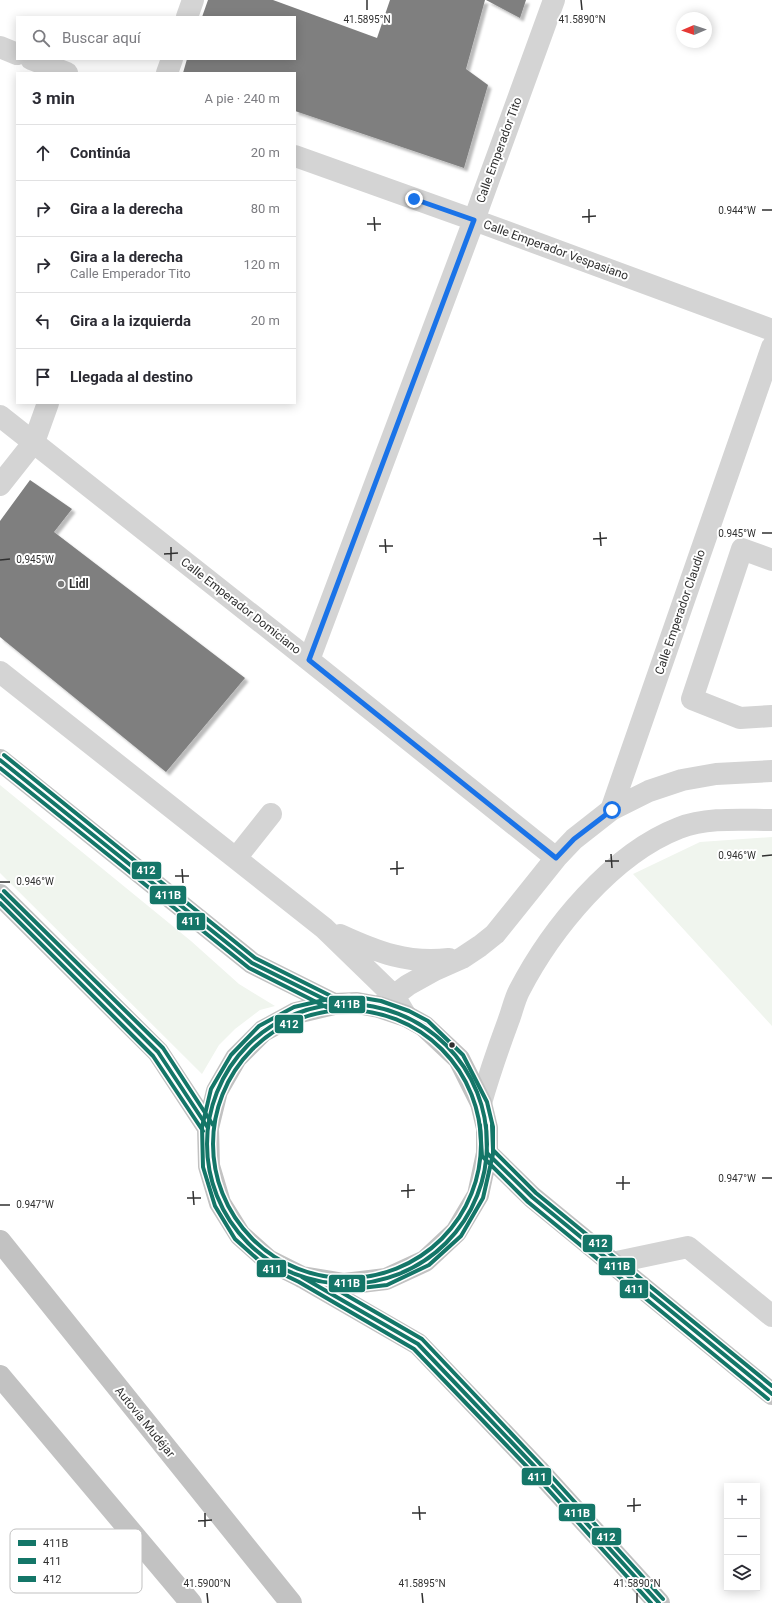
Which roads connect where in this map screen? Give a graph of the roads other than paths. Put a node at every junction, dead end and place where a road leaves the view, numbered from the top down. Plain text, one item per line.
1 (193, 0) edge
2 (554, 0) edge
3 (187, 16) edge
4 (0, 47) edge
5 (16, 54) edge
6 (34, 60) edge
7 (172, 60) edge
8 (64, 72) edge
9 (167, 72) edge
10 (296, 156) edge
11 (474, 220) junction
12 (772, 330) edge
13 (772, 347) edge
14 (48, 404) edge
15 (0, 416) edge
16 (34, 442) junction
17 (0, 485) edge
18 (772, 560) edge
19 (309, 660) junction
20 (0, 672) edge
21 (772, 716) edge
22 (0, 760) edge
23 (772, 771) edge
24 (612, 810) junction
25 (271, 814) dead end
26 (772, 820) edge
27 (236, 858) junction
28 (556, 858) junction
29 (0, 895) edge
30 (324, 928) junction
31 (462, 958) junction
32 (387, 1001) junction
33 (334, 1004) junction
34 (481, 1103) junction
35 (208, 1128) junction
36 (487, 1153) junction
37 (0, 1241) edge
38 (612, 1263) junction
39 (302, 1277) junction
40 (772, 1316) edge
41 (0, 1376) edge
42 (772, 1394) edge
43 (129, 1529) edge
44 (142, 1545) edge
45 (191, 1603) edge
46 (291, 1603) edge
47 (660, 1603) edge

1 - 3 street
2 - 11 street, Calle Emperador Tito
4 - 5 street
6 - 8 street
7 - 9 street
10 - 11 street, Calle Emperador Vespasiano
11 - 12 street, Calle Emperador Vespasiano
11 - 19 street, Calle Emperador Tito
13 - 24 street, Calle Emperador Claudio
14 - 16 street
15 - 16 street, Calle Emperador Domiciano
16 - 17 street
16 - 19 street, Calle Emperador Domiciano
18 - 21 street
19 - 28 street, Calle Emperador Domiciano
20 - 27 street
22 - 33 highway
23 - 24 street
24 - 28 street
25 - 27 street
26 - 34 street
27 - 30 street
28 - 31 street
29 - 35 highway
30 - 31 street
30 - 32 street
31 - 32 street
32 - 33 highway
32 - 34 highway
33 - 35 highway
34 - 36 highway
35 - 39 highway
36 - 38 highway
36 - 39 highway
37 - 46 highway, Autovía Mudéjar
38 - 40 street
38 - 42 highway
39 - 47 highway
41 - 43 highway
44 - 45 highway

